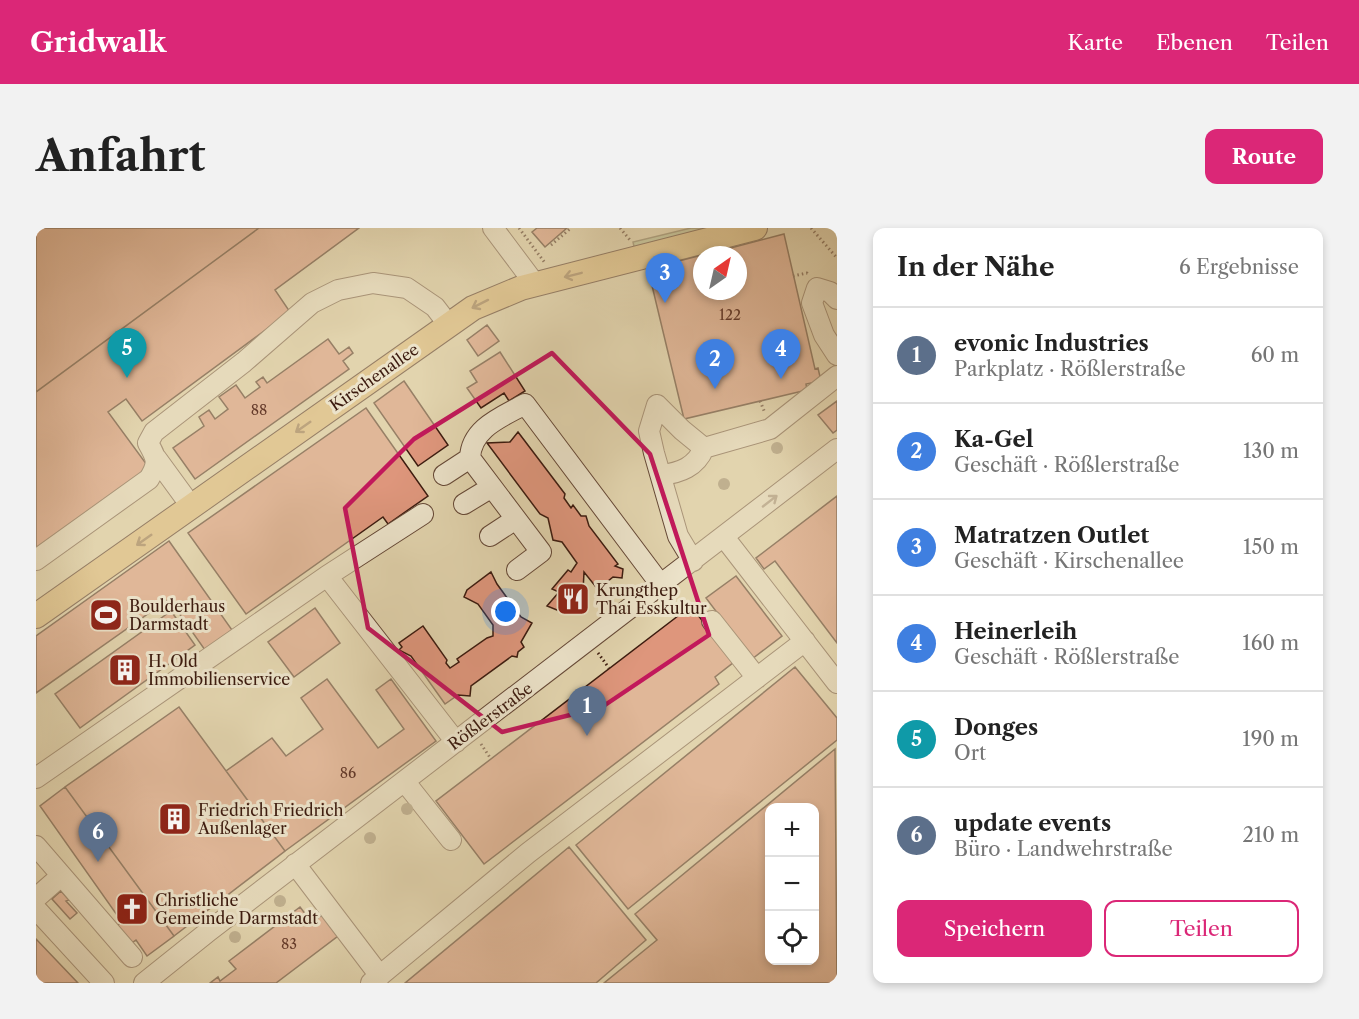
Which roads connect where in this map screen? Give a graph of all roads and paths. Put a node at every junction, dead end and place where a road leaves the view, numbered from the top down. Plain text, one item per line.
1 (493, 228) edge
2 (519, 228) edge
3 (571, 228) edge
4 (620, 228) edge
5 (755, 228) edge
6 (812, 228) edge
7 (630, 240) dead end
8 (551, 245) dead end
9 (837, 258) edge
10 (546, 281) junction
11 (837, 299) edge
12 (447, 324) junction
13 (837, 355) edge
14 (837, 376) edge
15 (704, 448) junction
16 (837, 449) edge
17 (156, 458) junction
18 (470, 458) junction
19 (444, 475) dead end
20 (661, 475) junction
21 (492, 487) junction
22 (464, 504) dead end
23 (191, 506) junction
24 (423, 514) dead end
25 (516, 519) junction
26 (490, 536) dead end
27 (724, 537) junction
28 (36, 560) edge
29 (693, 561) junction
30 (517, 570) dead end
31 (327, 576) junction
32 (661, 585) junction
33 (36, 616) edge
34 (712, 621) dead end
35 (804, 641) junction
36 (757, 678) junction
37 (837, 683) edge
38 (456, 742) junction
39 (36, 778) edge
40 (405, 782) junction
41 (452, 840) dead end
42 (36, 846) edge
43 (295, 864) junction
44 (61, 876) junction
45 (36, 898) edge
46 (36, 909) edge
47 (132, 957) dead end
48 (375, 980) edge
49 (104, 983) edge
50 (144, 983) edge

1 - 10 street
2 - 10 path
3 - 8 path
4 - 7 path
5 -> 10 main road, Kirschenallee
6 - 9 path
10 -> 12 main road, Kirschenallee
11 - 13 street
12 - 17 street
12 -> 23 main road, Kirschenallee
14 - 15 street
15 - 20 street
15 - 20 street
27 -> 16 street, Rößlerstraße
17 - 23 street
17 - 28 street
18 - 19 street
18 - 21 street
18 - 32 street
20 - 29 street
21 - 22 street
21 - 25 street
23 -> 33 main road, Kirschenallee
24 - 31 street
25 - 26 street
25 - 30 street
27 - 29 street, Rößlerstraße
27 - 35 street
29 - 32 street, Rößlerstraße
31 - 38 street
31 - 39 street
32 - 38 street, Rößlerstraße
34 - 36 street
35 - 36 street
35 - 37 street
36 - 48 street
38 - 40 street, Rößlerstraße
40 - 41 street
40 - 43 street, Rößlerstraße
42 - 44 street
43 - 48 street
43 - 50 street, Rößlerstraße
44 - 45 street
44 - 47 street
46 - 49 street

